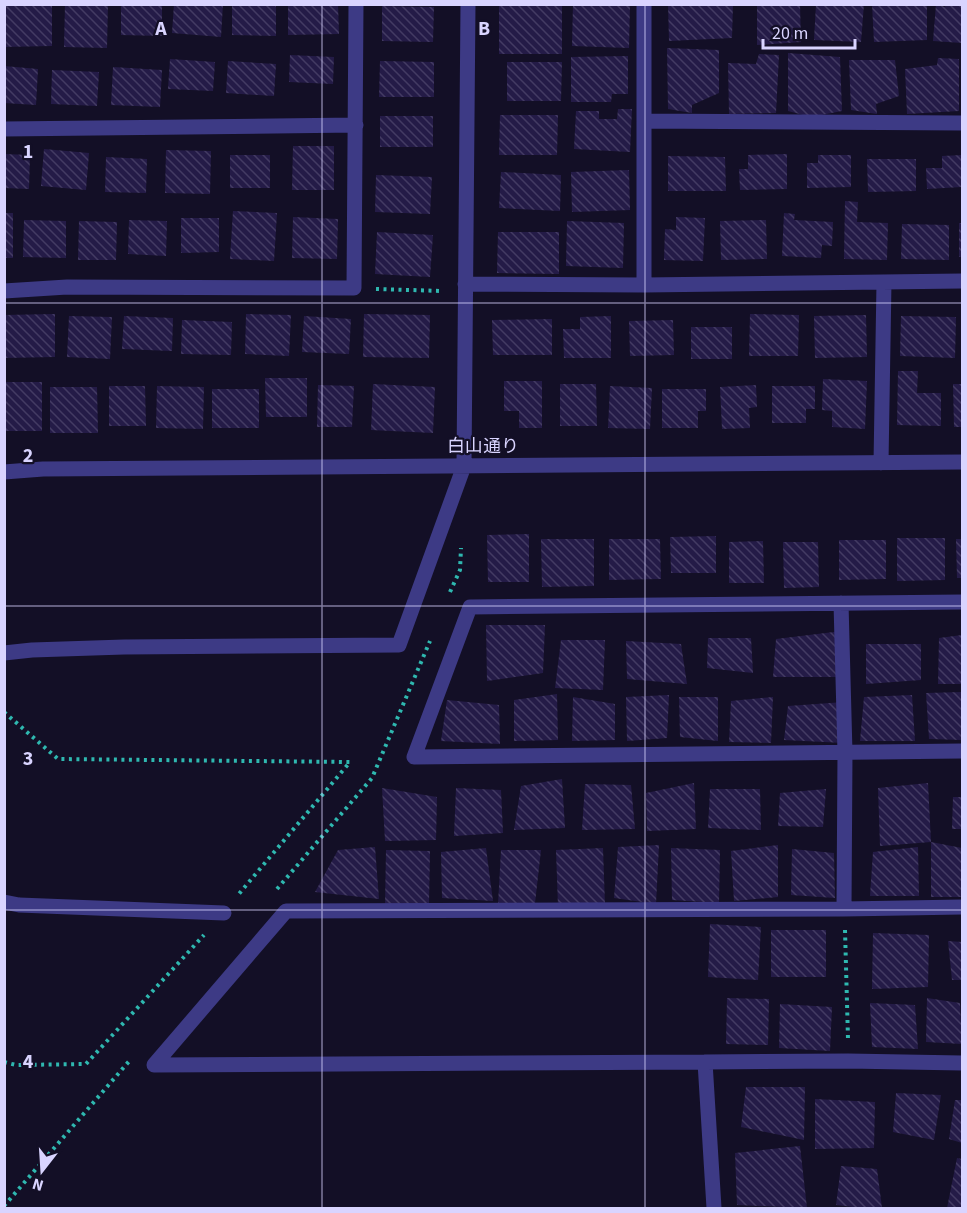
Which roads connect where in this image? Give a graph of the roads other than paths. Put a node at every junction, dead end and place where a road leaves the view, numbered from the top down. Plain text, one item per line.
1 (356, 4) edge
2 (468, 4) edge
3 (644, 4) edge
4 (644, 121) junction
5 (963, 123) edge
6 (356, 125) junction
7 (4, 129) edge
8 (963, 281) edge
9 (884, 282) junction
10 (644, 285) junction
11 (466, 288) junction
12 (4, 291) edge
13 (963, 462) edge
14 (880, 463) junction
15 (464, 466) junction
16 (4, 472) edge
17 (963, 602) edge
18 (841, 603) junction
19 (4, 653) edge
20 (963, 751) edge
21 (845, 753) junction
22 (4, 902) edge
23 (963, 907) edge
24 (844, 909) junction
25 (224, 913) road end
26 (705, 1062) junction
27 (963, 1063) edge
28 (714, 1209) edge

1 - 6 street
2 - 11 street
3 - 4 street
4 - 5 street
4 - 10 street
6 - 7 street
6 - 12 street
8 - 9 street
9 - 10 street
9 - 14 street
10 - 11 street
11 - 15 street
13 - 14 street, 白山通り
14 - 15 street, 白山通り
15 - 16 street, 白山通り
15 - 19 street
17 - 18 street
18 - 21 street
18 - 21 street
20 - 21 street
21 - 24 street
22 - 25 street
23 - 24 street
24 - 26 street
26 - 27 street
26 - 28 street

